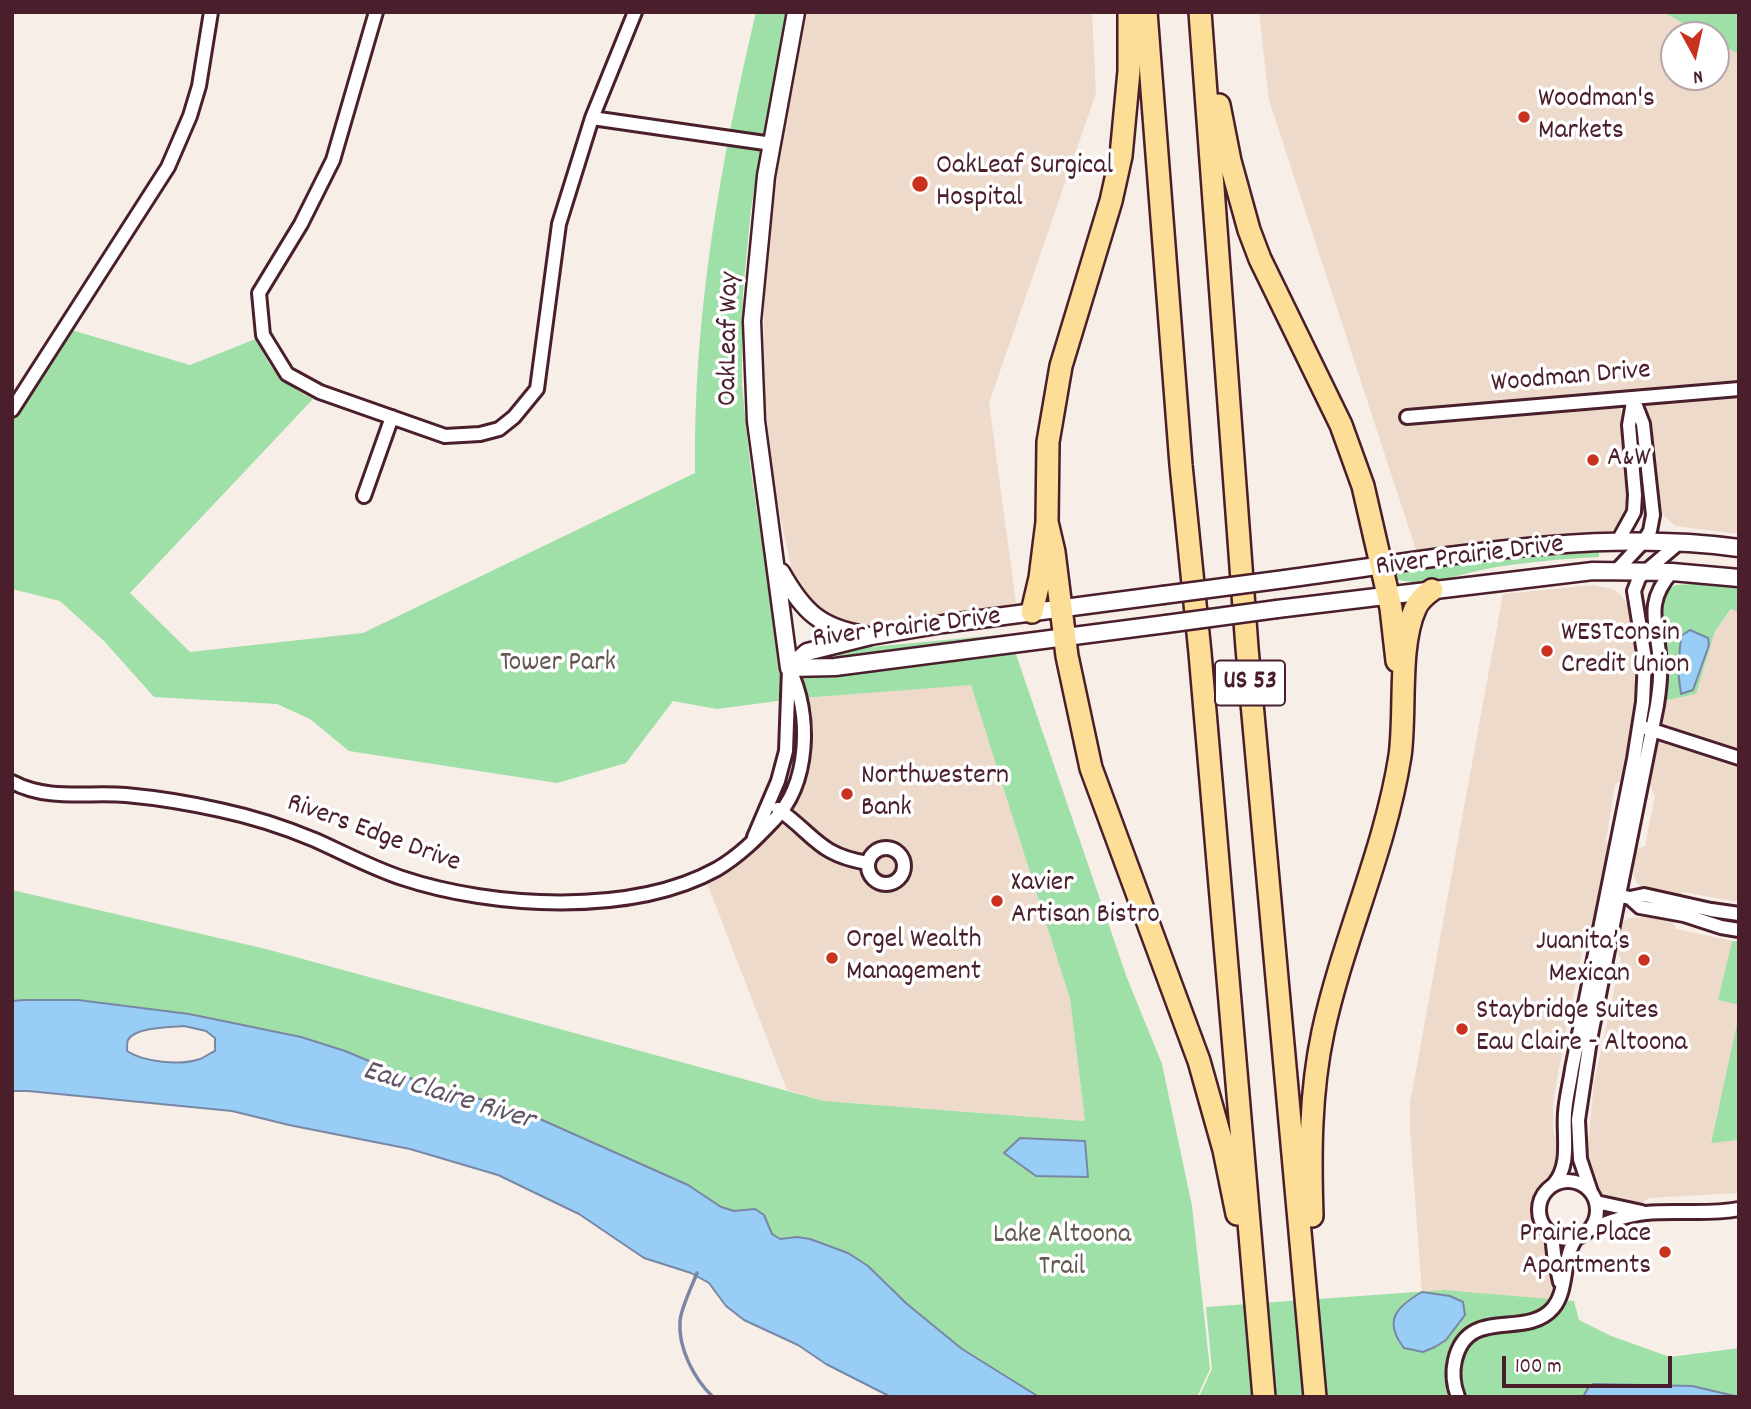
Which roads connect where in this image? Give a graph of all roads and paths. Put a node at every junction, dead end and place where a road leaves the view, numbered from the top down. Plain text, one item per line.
1 (211, 12) edge
2 (376, 12) edge
3 (635, 12) edge
4 (796, 12) edge
5 (1129, 12) edge
6 (1146, 12) edge
7 (1200, 15) edge
8 (592, 118) junction
9 (772, 144) junction
10 (1739, 389) edge
11 (1633, 398) junction
12 (12, 410) edge
13 (392, 417) junction
14 (1407, 417) dead end
15 (364, 496) dead end
16 (1046, 522) junction
17 (1618, 541) junction
18 (1644, 541) junction
19 (1680, 542) junction
20 (1739, 548) edge
21 (777, 564) junction
22 (1382, 566) junction
23 (1617, 570) junction
24 (1646, 571) junction
25 (1672, 572) junction
26 (1739, 578) edge
27 (1432, 590) junction
28 (1388, 594) junction
29 (1061, 609) junction
30 (1032, 612) junction
31 (871, 636) junction
32 (1064, 637) junction
33 (789, 668) junction
34 (1404, 689) junction
35 (1640, 725) junction
36 (1653, 730) junction
37 (1739, 758) edge
38 (12, 782) edge
39 (769, 803) junction
40 (782, 812) junction
41 (751, 844) junction
42 (868, 863) dead end
43 (1618, 895) junction
44 (1739, 914) edge
45 (1739, 930) edge
46 (1554, 1184) junction
47 (1593, 1197) junction
48 (1739, 1209) edge
49 (1646, 1213) junction
50 (1583, 1233) junction
51 (1552, 1234) junction
52 (1561, 1286) junction
53 (1259, 1329) junction
54 (1311, 1341) junction
55 (1264, 1397) edge
56 (1315, 1397) edge
57 (1458, 1397) edge

1 - 12 street
2 - 13 street
3 - 8 street
4 - 9 main road, OakLeaf Way
5 - 16 highway
6 - 53 highway, US 53
7 - 22 highway
7 - 54 highway, US 53
8 - 9 street
8 - 13 street
9 - 21 main road, OakLeaf Way
10 - 11 street, Woodman Drive
11 - 14 street, Woodman Drive
11 - 17 street
11 - 18 street
13 - 15 street
16 - 29 highway
16 - 30 highway
17 - 18 main road, River Prairie Drive
17 - 22 main road, River Prairie Drive
18 - 19 main road, River Prairie Drive
18 - 23 street
19 - 20 main road, River Prairie Drive
19 - 24 street
21 - 31 main road
21 - 33 main road, OakLeaf Way
22 - 28 highway
22 - 29 main road, River Prairie Drive, bridge
23 - 24 main road, River Prairie Drive
23 - 27 main road, River Prairie Drive
24 - 25 main road, River Prairie Drive
24 - 35 street
25 - 26 main road, River Prairie Drive
25 - 36 street
27 - 28 main road, River Prairie Drive
27 - 34 highway
28 - 32 main road, River Prairie Drive, bridge
28 - 34 highway
29 - 30 main road, River Prairie Drive
29 - 32 highway
30 - 31 main road, River Prairie Drive
31 - 33 main road, River Prairie Drive
32 - 33 main road, River Prairie Drive
32 - 53 highway
33 - 39 street
33 - 40 street, Rivers Edge Drive
34 - 54 highway
35 - 36 street
35 - 43 street
36 - 37 street
36 - 43 street
38 - 41 street, Rivers Edge Drive
39 - 40 street
39 - 41 street
40 - 41 street, Rivers Edge Drive
40 - 42 street
43 - 44 street
43 - 45 street
43 - 46 street
43 - 47 street
46 - 47 street
46 - 51 street
47 - 49 street
47 - 50 street
48 - 49 street
49 - 50 street
50 - 51 street
50 - 52 street
51 - 52 street
52 - 57 street
53 - 55 highway, US 53
54 - 56 highway, US 53

